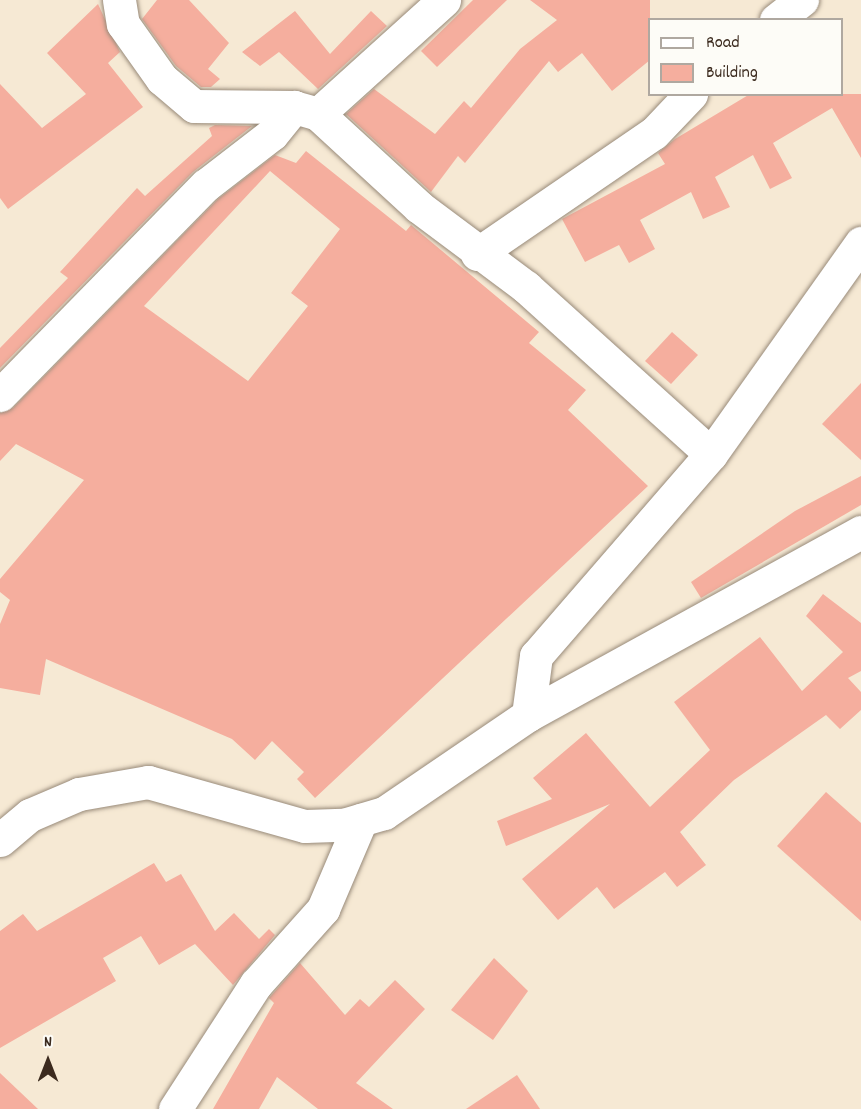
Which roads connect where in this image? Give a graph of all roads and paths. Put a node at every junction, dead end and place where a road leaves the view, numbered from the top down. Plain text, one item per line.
1 (119, 0) edge
2 (444, 0) edge
3 (802, 0) edge
4 (779, 18) edge
5 (689, 96) edge
6 (306, 110) junction
7 (861, 243) edge
8 (477, 254) junction
9 (0, 395) edge
10 (711, 454) junction
11 (861, 532) edge
12 (528, 715) junction
13 (361, 820) junction
14 (0, 840) edge
15 (175, 1109) edge

1 - 6 street
2 - 6 street
3 - 4 street
5 - 8 street
6 - 8 street
6 - 9 street
7 - 10 street
8 - 10 street
10 - 12 street
11 - 12 street
12 - 13 street
13 - 14 street
13 - 15 street

